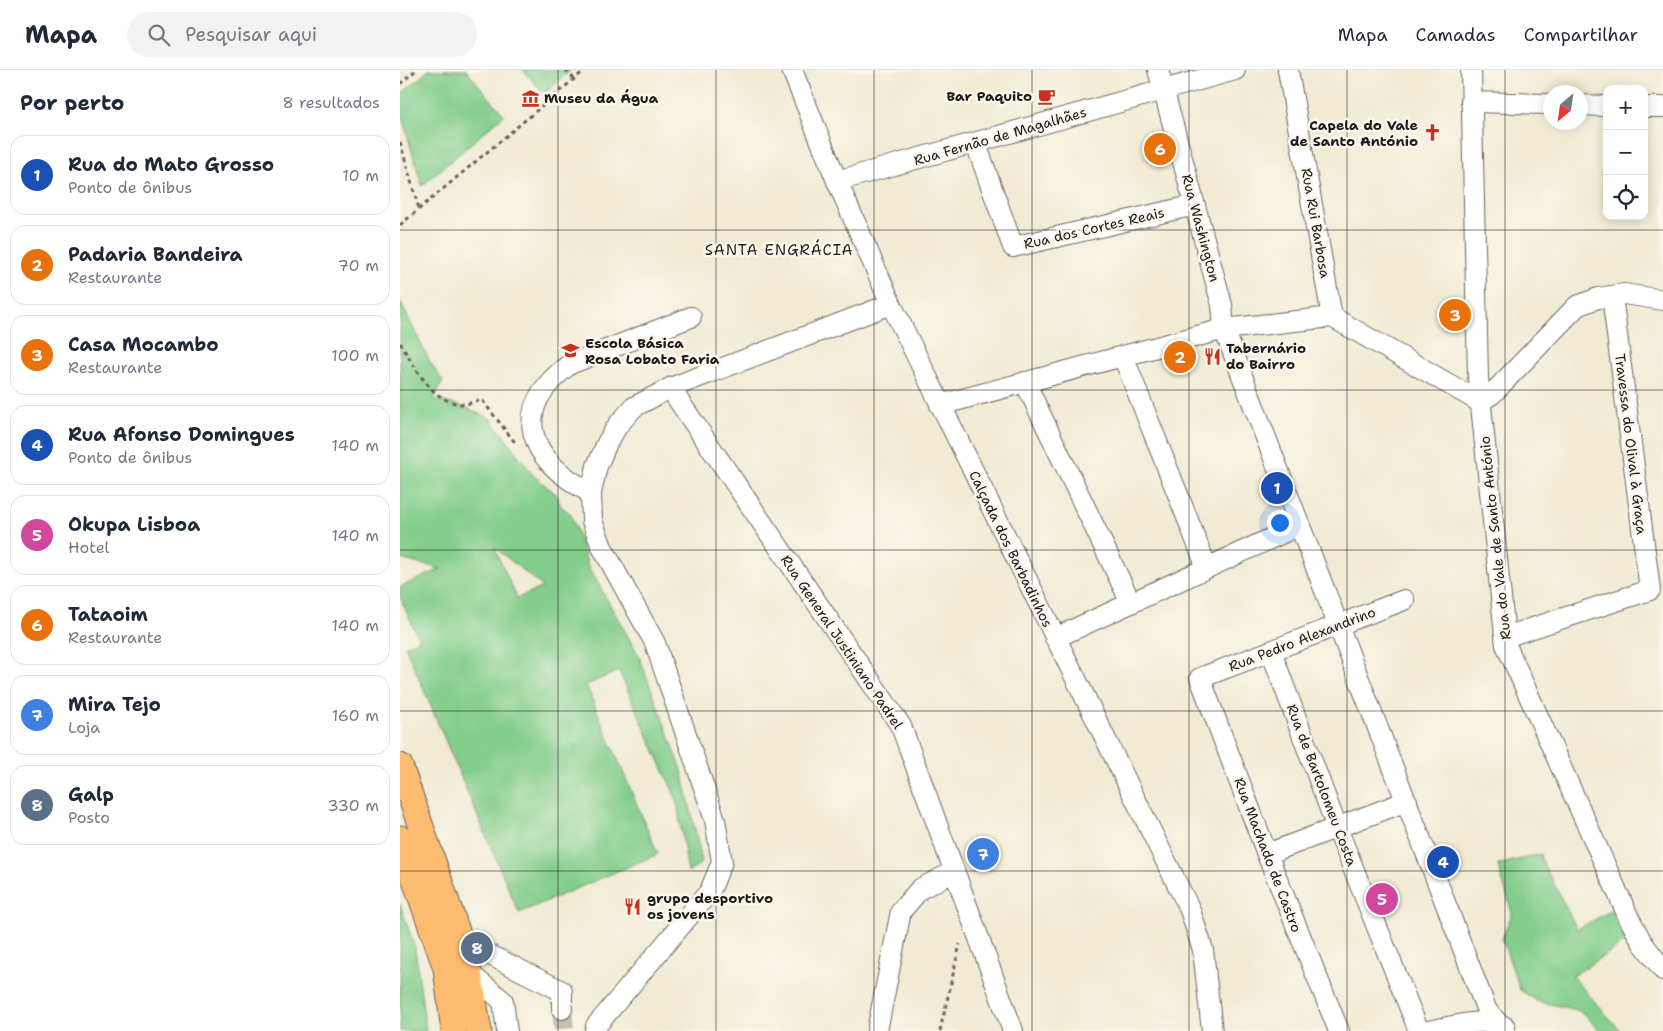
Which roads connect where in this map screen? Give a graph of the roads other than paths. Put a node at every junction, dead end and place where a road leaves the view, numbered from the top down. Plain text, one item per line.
1 (792, 70) edge
2 (1158, 70) edge
3 (1235, 70) edge
4 (1288, 70) edge
5 (1471, 70) edge
6 (1163, 90) junction
7 (1472, 102) junction
8 (1543, 104) edge
9 (1588, 105) edge
10 (1603, 106) edge
11 (1648, 106) edge
12 (1663, 107) edge
13 (976, 144) junction
14 (836, 180) junction
15 (1195, 205) junction
16 (1612, 296) junction
17 (1663, 300) edge
18 (891, 304) junction
19 (691, 316) dead end
20 (1332, 317) junction
21 (1224, 329) junction
22 (1123, 356) junction
23 (1024, 382) junction
24 (670, 388) junction
25 (1480, 402) junction
26 (940, 405) junction
27 (591, 493) junction
28 (1300, 525) junction
29 (1207, 568) junction
30 (1404, 600) dead end
31 (1131, 603) junction
32 (1339, 624) junction
33 (1505, 637) junction
34 (1055, 638) junction
35 (1270, 651) junction
36 (1200, 678) joint
37 (400, 766) edge
38 (1407, 801) junction
39 (1337, 828) junction
40 (400, 838) edge
41 (1267, 854) junction
42 (953, 872) junction
43 (460, 940) junction
44 (1663, 970) edge
45 (469, 973) junction
46 (562, 1009) tunnel mouth
47 (1503, 1028) edge
48 (454, 1031) edge
49 (479, 1031) edge
50 (507, 1031) edge
51 (595, 1031) edge
52 (877, 1031) edge
53 (1014, 1031) edge
54 (1212, 1031) edge
55 (1339, 1031) edge
56 (1419, 1031) edge
57 (1427, 1031) edge

1 - 14 street, Calçada dos Barbadinhos
2 - 6 street, Rua Washington
3 - 6 street, Rua Fernão de Magalhães
4 - 20 street, Rua Rui Barbosa
5 - 7 street, Rua do Vale de Santo António
6 - 13 street, Rua Fernão de Magalhães
6 - 15 street, Rua Washington
7 - 8 street
7 - 25 street, Rua do Vale de Santo António
9 - 10 street
11 - 12 street
13 - 14 street, Rua Fernão de Magalhães
13 - 15 street, Rua dos Cortes Reais
14 - 18 street, Calçada dos Barbadinhos
15 - 21 street, Rua Washington
16 - 17 street
16 - 25 street
16 - 33 street, Travessa do Olival à Graça
18 - 24 street
18 - 26 street, Calçada dos Barbadinhos
19 - 27 street
20 - 21 street
20 - 25 street
21 - 22 street
21 - 28 street, Rua Washington
22 - 23 street
22 - 29 street
23 - 26 street
23 - 31 street
24 - 27 street
24 - 42 street, Rua General Justiniano Padrel
25 - 33 street, Rua do Vale de Santo António
26 - 34 street, Calçada dos Barbadinhos
27 - 51 street
28 - 29 street
28 - 32 street, Rua Washington
29 - 31 street
30 - 32 street, Rua Pedro Alexandrino
31 - 34 street
32 - 35 street, Rua Pedro Alexandrino
32 - 38 street, Rua Washington
33 - 44 street, Rua do Vale de Santo António
34 - 54 street, Calçada dos Barbadinhos
35 - 36 street, Rua Pedro Alexandrino
35 - 39 street, Rua de Bartolomeu Costa
36 - 41 street, Rua Machado de Castro
37 - 43 main road
38 - 39 street
38 - 47 street, Rua Washington
39 - 41 street
39 - 56 street, Rua de Bartolomeu Costa
40 - 48 main road
41 - 55 street, Rua Machado de Castro
42 - 52 street
42 - 53 street, Rua General Justiniano Padrel
43 - 45 main road
43 - 46 street
45 - 49 main road
45 - 50 street
47 - 57 street

